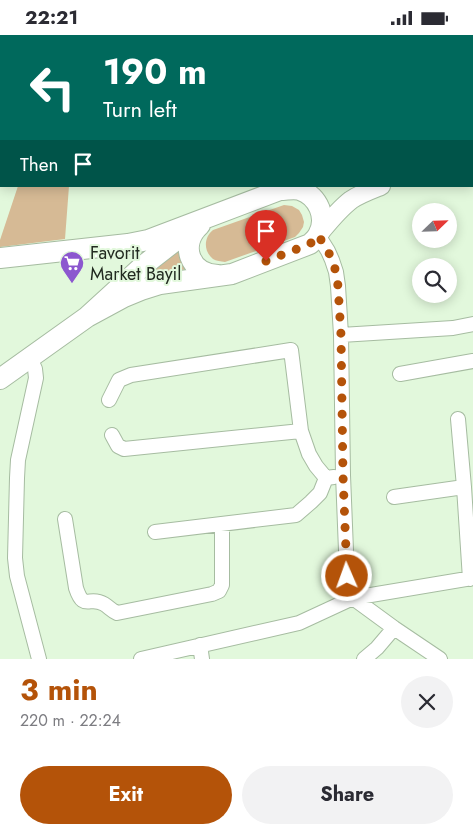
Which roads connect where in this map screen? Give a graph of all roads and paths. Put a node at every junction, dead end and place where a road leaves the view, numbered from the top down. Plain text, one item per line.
1 (379, 187) edge
2 (288, 188) edge
3 (208, 217) junction
4 (318, 235) junction
5 (0, 258) edge
6 (223, 275) junction
7 (87, 317) junction
8 (473, 324) edge
9 (341, 335) junction
10 (30, 358) junction
11 (473, 361) edge
12 (400, 374) dead end
13 (0, 379) edge
14 (109, 400) dead end
15 (458, 419) dead end
16 (302, 431) junction
17 (112, 435) dead end
18 (343, 475) junction
19 (326, 478) junction
20 (464, 487) junction
21 (394, 497) dead end
22 (65, 519) dead end
23 (222, 524) junction
24 (155, 532) dead end
25 (471, 579) edge
26 (353, 598) junction
27 (394, 628) junction
28 (201, 652) edge
29 (39, 659) edge
30 (141, 659) edge
31 (364, 659) edge
32 (440, 659) edge

1 - 4 street
2 - 3 main road
2 - 4 main road
3 - 5 main road
3 - 6 main road
3 - 7 main road
4 - 6 main road
4 - 9 street
6 - 7 main road
7 - 10 main road
8 - 9 street
9 - 18 street
10 - 13 main road
10 - 29 street
11 - 12 street
14 - 16 street
15 - 20 street
16 - 17 street
16 - 19 street
18 - 19 street
18 - 26 street
19 - 23 street
20 - 21 street
20 - 25 street
22 - 23 street
23 - 24 street
25 - 26 street
26 - 27 street
26 - 28 street
27 - 31 street
27 - 32 street
28 - 30 street

